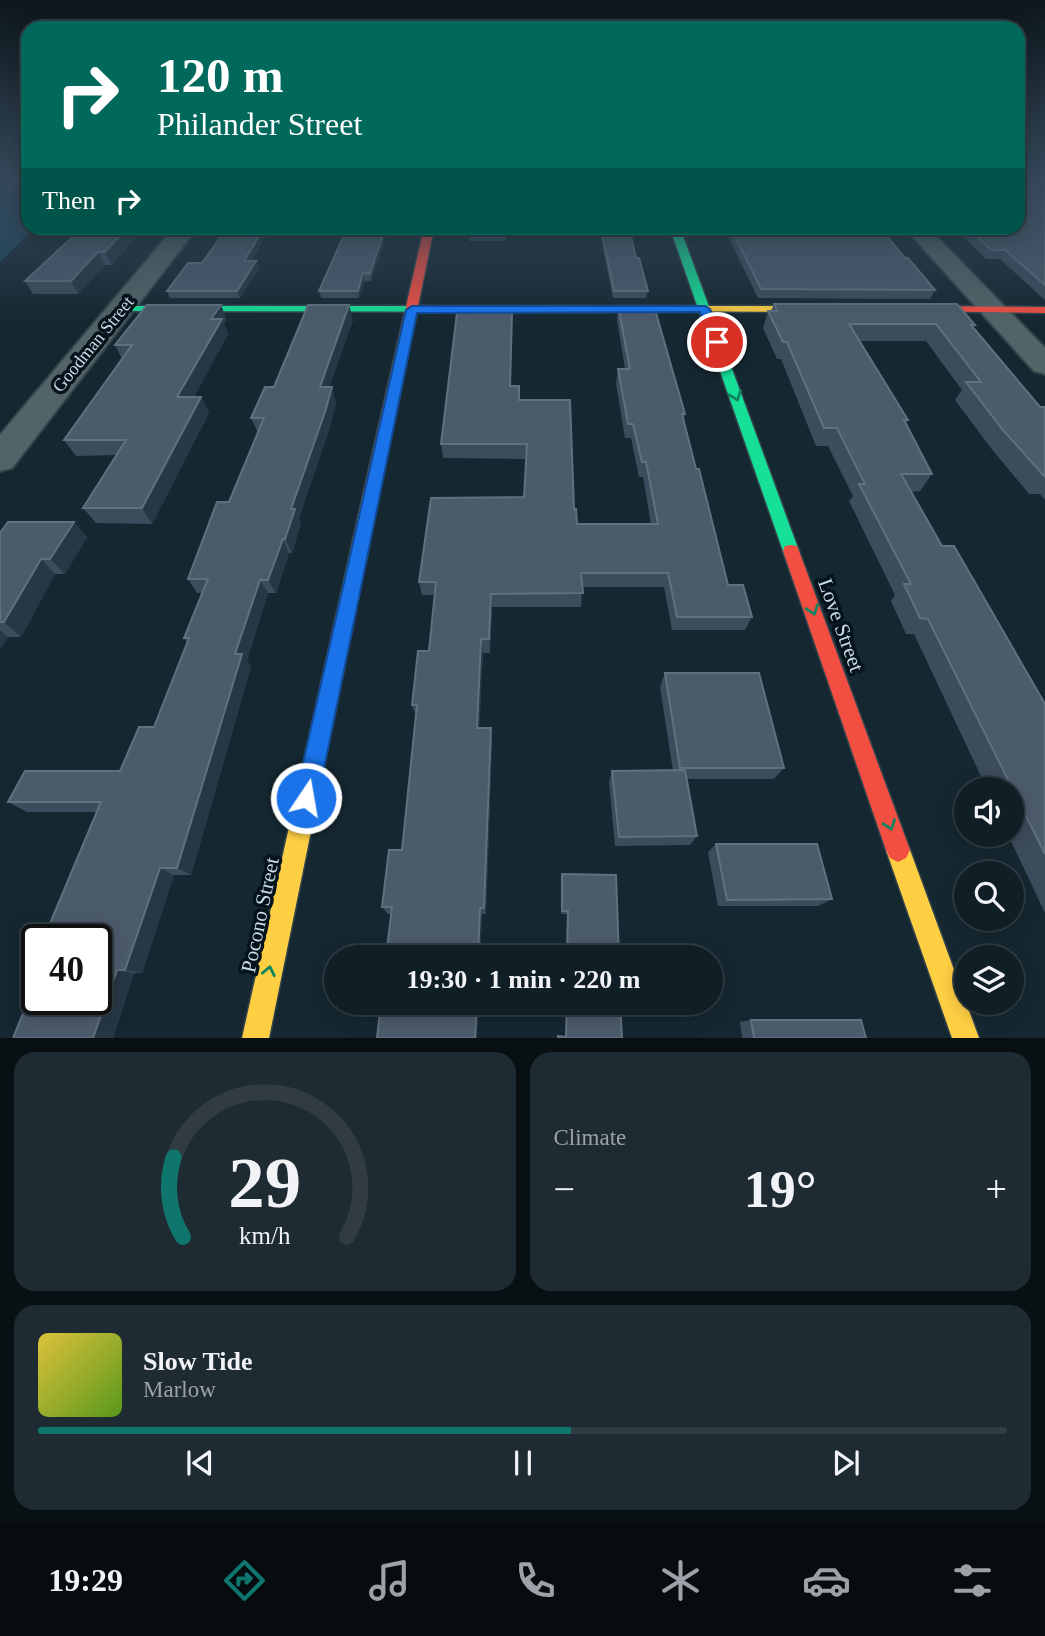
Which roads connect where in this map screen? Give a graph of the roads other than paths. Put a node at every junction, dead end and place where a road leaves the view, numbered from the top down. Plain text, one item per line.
1 (180, 235) edge
2 (428, 235) edge
3 (678, 235) edge
4 (923, 235) edge
5 (122, 309) junction
6 (705, 309) junction
7 (834, 309) edge
8 (900, 309) edge
9 (992, 309) junction
10 (412, 310) junction
11 (1045, 310) edge
12 (1045, 365) edge
13 (0, 460) edge
14 (255, 1038) edge
15 (966, 1038) edge

1 - 5 street, Goodman Street
2 - 10 street, Pocono Street
3 - 6 street, Love Street
4 - 9 street
5 - 10 street
5 - 13 street, Goodman Street
6 - 7 street
6 - 10 street
6 -> 15 street, Love Street
8 - 9 street
9 - 11 street
9 - 12 street
14 -> 10 street, Pocono Street

